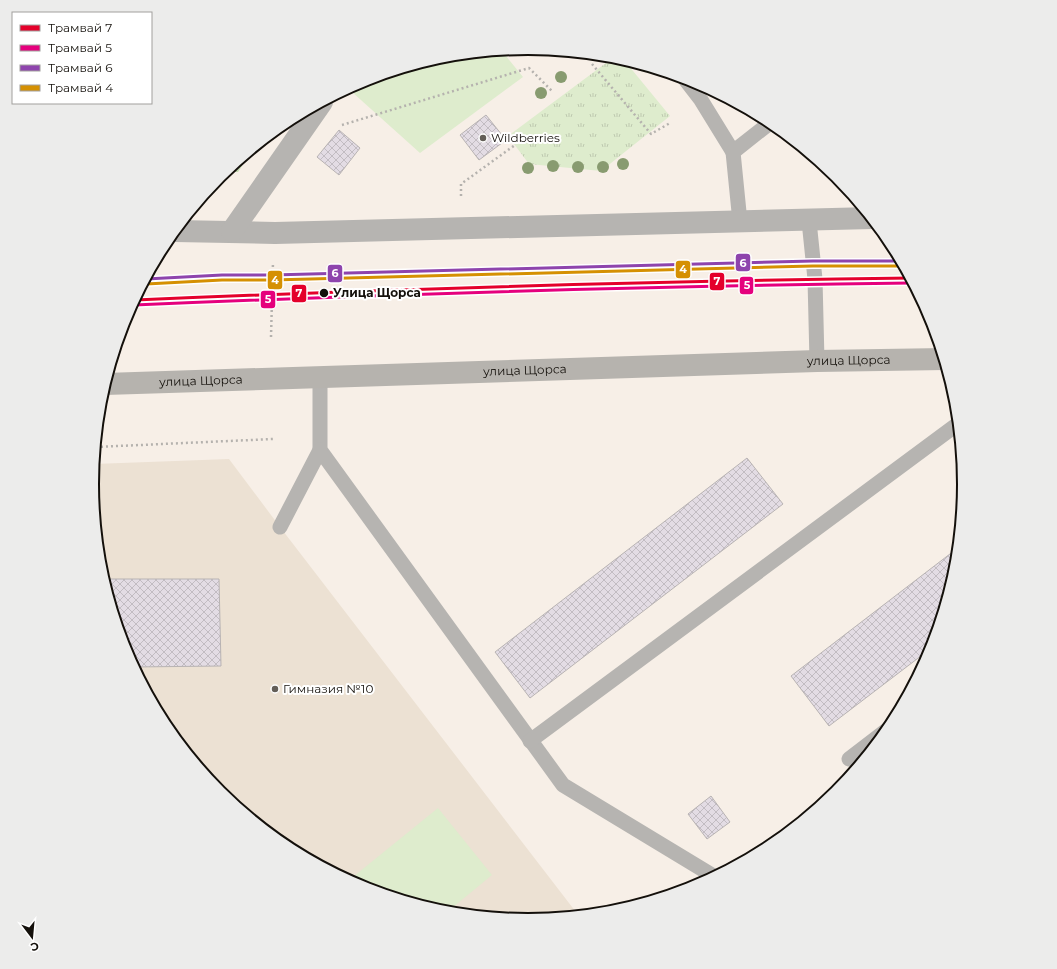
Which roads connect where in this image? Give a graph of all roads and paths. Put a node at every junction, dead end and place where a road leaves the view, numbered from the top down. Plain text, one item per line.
1 (592, 64) dead end
2 (691, 87) edge
3 (553, 92) dead end
4 (315, 113) edge
5 (670, 123) dead end
6 (339, 125) dead end
7 (766, 126) edge
8 (515, 145) dead end
9 (733, 152) junction
10 (461, 196) dead end
11 (865, 218) edge
12 (809, 221) junction
13 (740, 222) junction
14 (182, 231) edge
15 (232, 231) junction
16 (275, 233) junction
17 (271, 337) dead end
18 (939, 360) edge
19 (817, 361) junction
20 (320, 377) junction
21 (111, 384) edge
22 (954, 427) edge
23 (273, 439) dead end
24 (101, 447) edge
25 (320, 450) junction
26 (280, 527) dead end
27 (530, 741) junction
28 (873, 741) edge
29 (849, 759) dead end
30 (710, 874) edge

1 - 5 path
2 - 9 lane
3 - 6 path
4 - 15 street
7 - 9 lane
8 - 10 path
9 - 13 lane
11 - 12 street
12 - 13 street
12 - 19 lane
13 - 16 street
14 - 15 street
15 - 16 street
16 - 17 path
18 - 19 main road, улица Щорса
19 - 20 main road, улица Щорса
20 - 21 main road, улица Щорса
20 - 25 lane
22 - 27 lane
23 - 24 path
25 - 26 lane
25 - 27 lane
27 - 30 lane
28 - 29 lane

